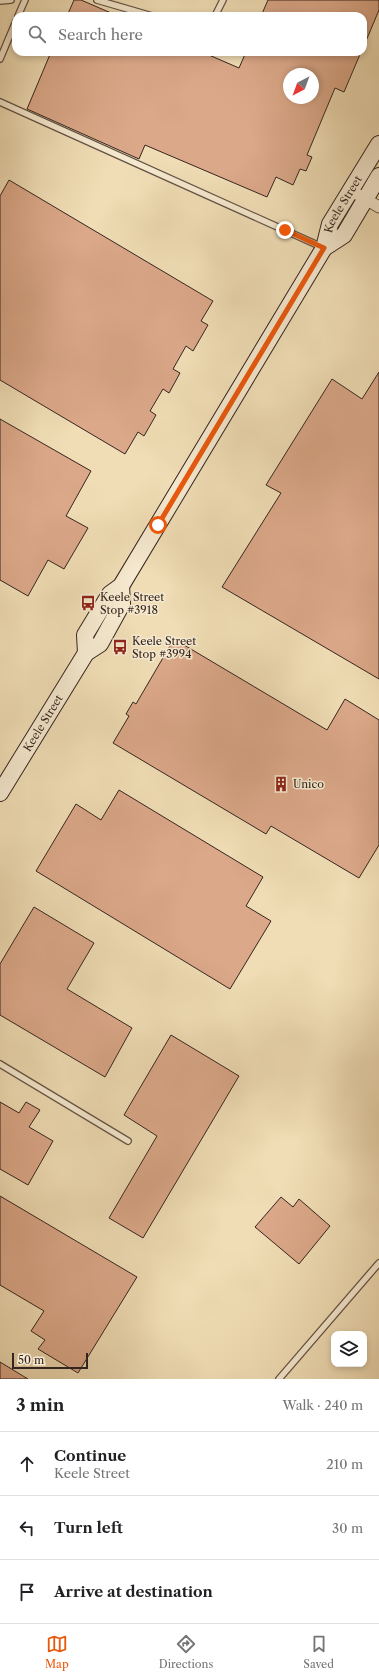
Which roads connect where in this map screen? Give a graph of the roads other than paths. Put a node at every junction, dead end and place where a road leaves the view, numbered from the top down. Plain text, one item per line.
1 (11, 0) edge
2 (25, 0) edge
3 (97, 0) edge
4 (223, 0) edge
5 (0, 1) edge
6 (20, 12) edge
7 (138, 12) edge
8 (218, 12) edge
9 (12, 30) edge
10 (0, 59) edge
11 (0, 102) edge
12 (379, 144) edge
13 (379, 176) edge
14 (350, 190) junction
15 (365, 198) junction
16 (379, 207) edge
17 (324, 248) junction
18 (0, 793) edge
19 (0, 1064) edge
20 (128, 1141) dead end
21 (379, 1263) edge
22 (279, 1379) edge

1 - 5 lane
2 - 6 lane
3 - 7 lane
4 - 8 lane
9 - 10 lane
11 - 17 lane
12 - 14 main road, Keele Street
13 - 15 main road, Keele Street
14 - 15 street
14 - 17 main road, Keele Street
15 - 16 street
15 - 17 main road, Keele Street
17 - 18 main road, Keele Street
19 - 20 lane
21 - 22 lane

